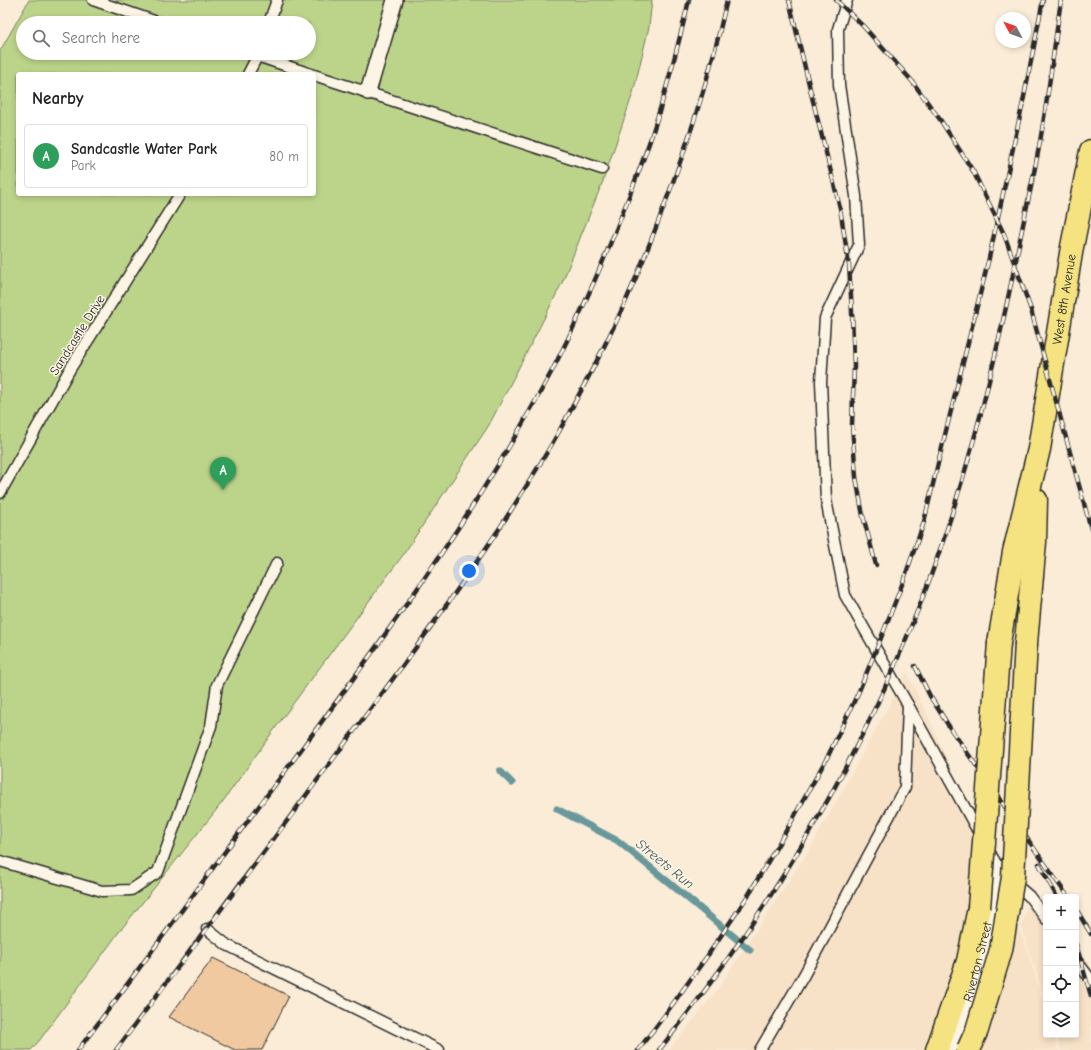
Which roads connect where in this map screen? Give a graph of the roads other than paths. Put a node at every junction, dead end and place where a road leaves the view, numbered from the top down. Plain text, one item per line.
1 (93, 0) edge
2 (277, 0) edge
3 (395, 0) edge
4 (847, 0) edge
5 (140, 16) edge
6 (271, 16) edge
7 (256, 60) edge
8 (273, 60) edge
9 (249, 72) edge
10 (306, 72) edge
11 (316, 76) edge
12 (368, 92) junction
13 (1091, 151) edge
14 (602, 169) dead end
15 (179, 196) edge
16 (1038, 449) junction
17 (3, 481) edge
18 (0, 493) edge
19 (278, 563) dead end
20 (908, 705) junction
21 (0, 861) edge
22 (1000, 871) junction
23 (1043, 915) edge
24 (207, 930) dead end
25 (1079, 964) edge
26 (1091, 980) edge
27 (439, 1050) edge
28 (760, 1050) edge
29 (937, 1050) edge
30 (947, 1050) edge
31 (968, 1050) edge

1 - 5 lane
2 - 6 lane
3 - 12 street
4 - 20 lane
7 - 9 lane
8 - 10 lane
11 - 12 lane
12 - 14 lane
13 - 16 main road, West 8th Avenue
15 - 17 lane, Sandcastle Drive
16 - 29 main road, bridge
16 - 31 main road, bridge
17 - 18 lane, Sandcastle Drive
19 - 21 lane
20 - 22 lane
20 - 28 lane
22 - 23 lane
22 - 30 street, Riverton Street
24 - 27 lane
25 - 26 lane

